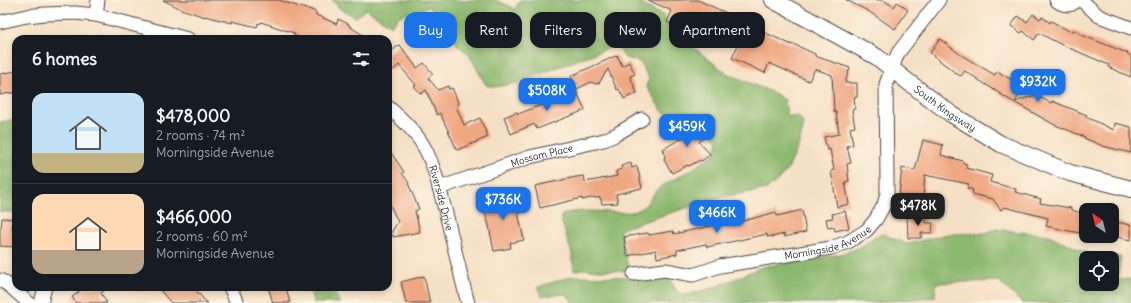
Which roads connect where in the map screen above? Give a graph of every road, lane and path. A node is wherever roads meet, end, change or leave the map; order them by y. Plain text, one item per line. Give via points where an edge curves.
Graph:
1 (98, 0) edge
2 (773, 0) edge
3 (939, 0) edge
4 (1056, 0) edge
5 (1077, 0) edge
6 (1080, 0) edge
7 (96, 15) junction
8 (0, 22) edge
9 (1131, 28) edge
10 (173, 35) edge
11 (892, 69) junction
12 (392, 110) edge
13 (642, 119) dead end
14 (439, 188) junction
15 (1131, 189) edge
16 (634, 274) dead end
17 (14, 291) edge
18 (44, 291) edge
19 (232, 291) edge
20 (29, 303) edge
21 (41, 303) edge
22 (237, 303) edge
23 (468, 303) edge

1 - 7 street
2 - 11 street, South Kingsway via 864,49
3 - 11 street, Morningside Avenue via 898,53
4 - 5 street via 1063,5 1069,5
6 - 9 street via 1099,16
7 - 8 street via 45,14
7 - 10 street
11 - 15 street, South Kingsway via 950,114 1001,144 1070,173
11 - 16 street, Morningside Avenue via 886,84 887,193 879,215 867,230 848,242 831,248 720,266 693,275 665,270
12 - 14 street, Riverside Drive via 403,119 424,146
13 - 14 street, Mossom Place via 604,140 530,157
14 - 23 street, Riverside Drive
17 - 20 street
18 - 21 street
19 - 22 street

